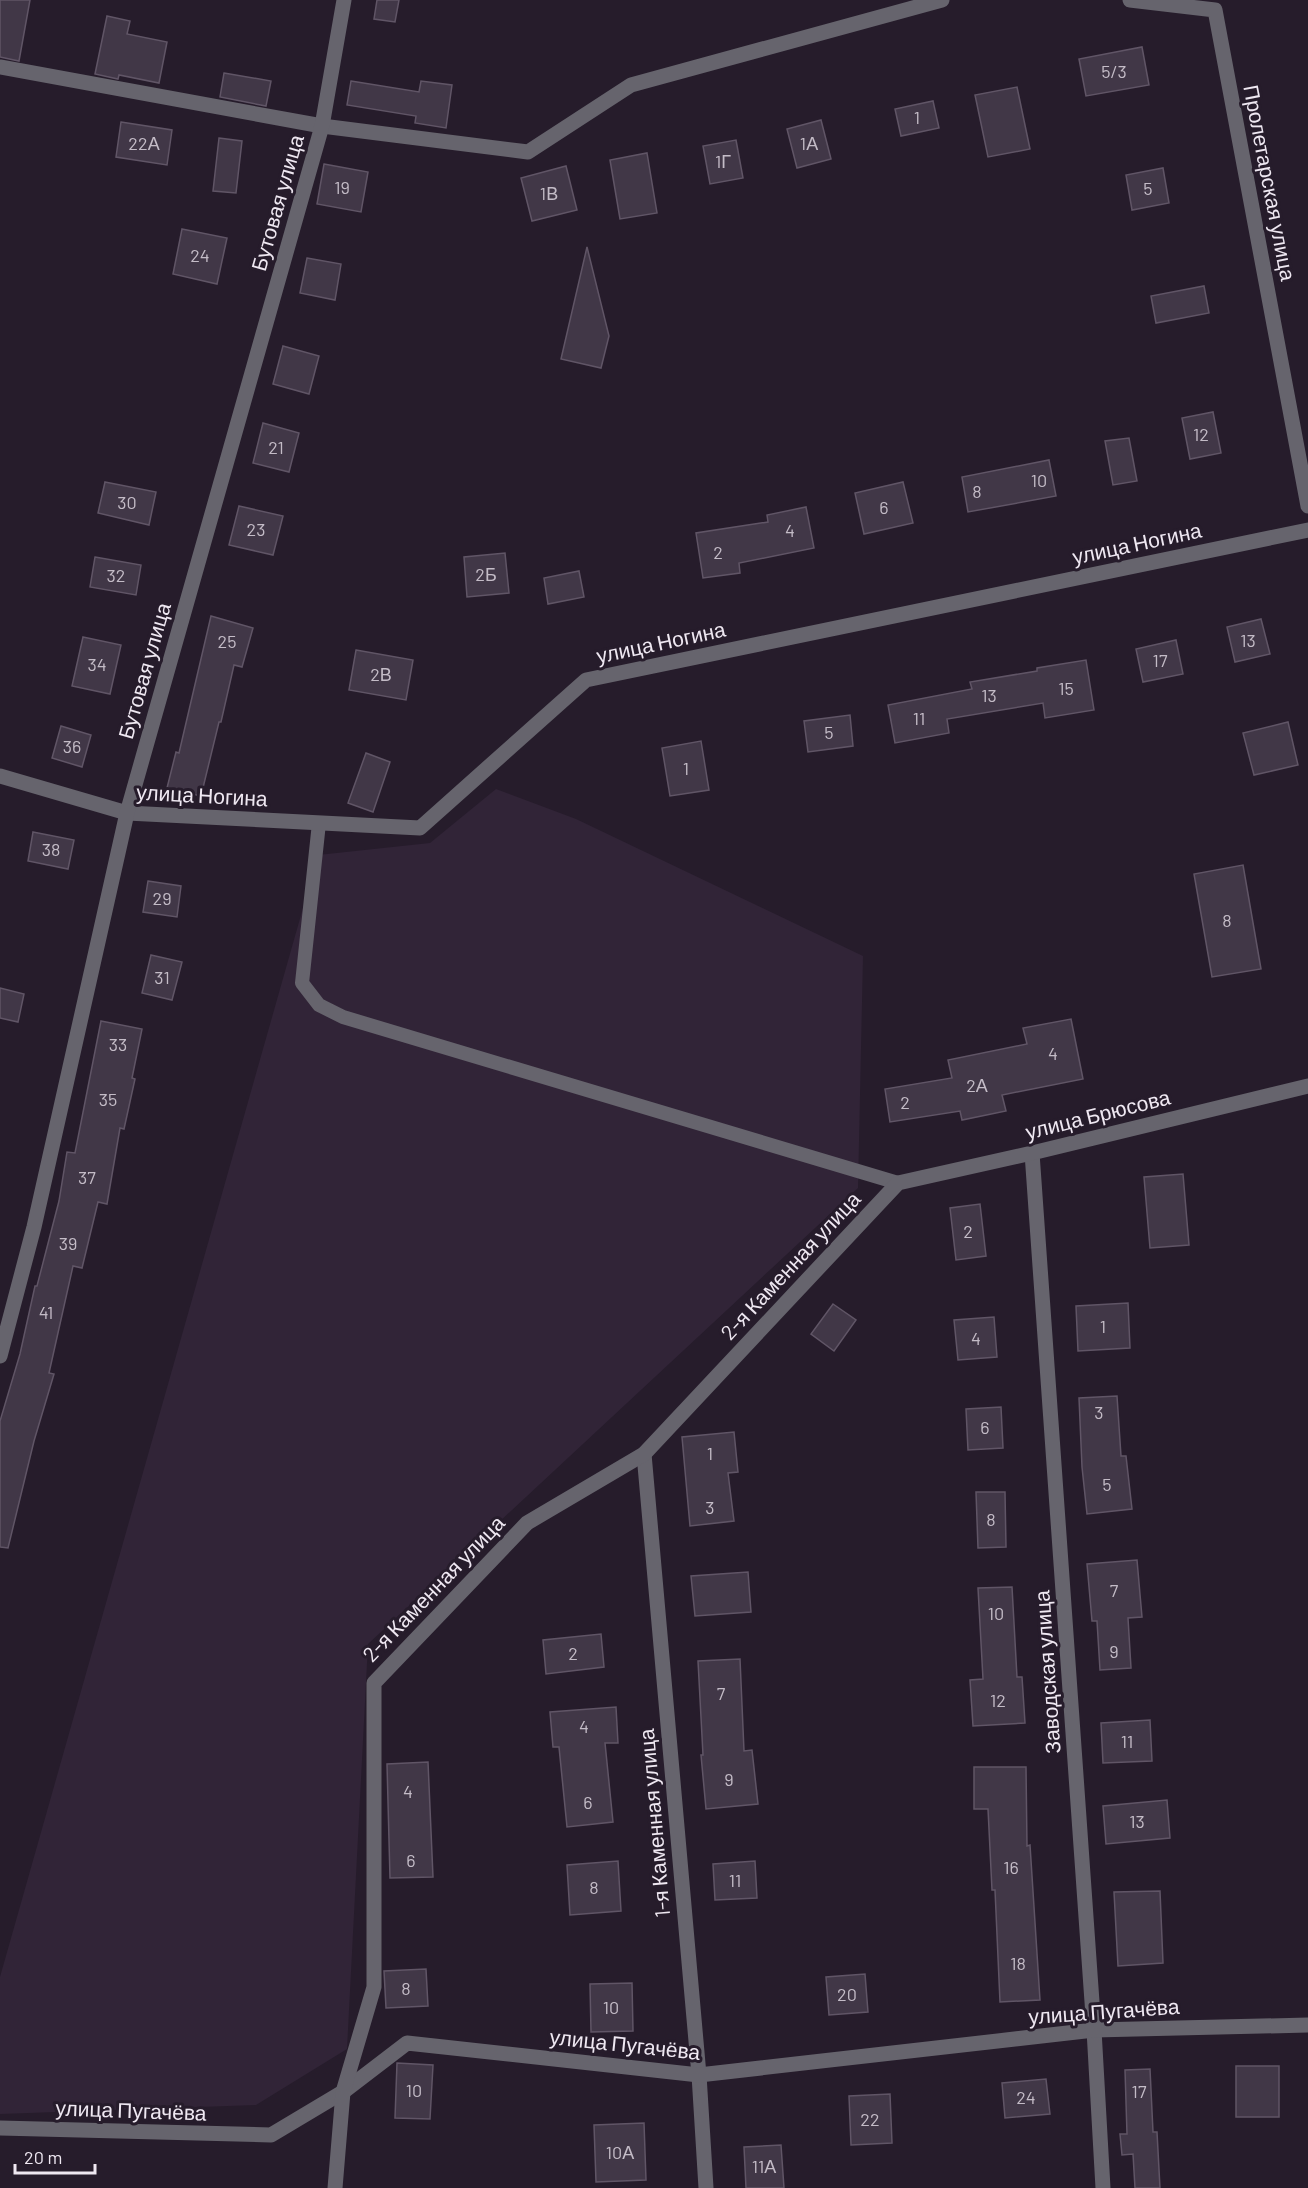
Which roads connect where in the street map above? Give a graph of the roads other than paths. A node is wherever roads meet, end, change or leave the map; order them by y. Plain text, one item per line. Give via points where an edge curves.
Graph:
1 (344, 0) edge
2 (942, 0) edge
3 (1130, 0) edge
4 (1219, 5) edge
5 (0, 67) edge
6 (322, 126) junction
7 (1308, 506) edge
8 (1308, 530) edge
9 (0, 776) edge
10 (127, 813) junction
11 (319, 823) junction
12 (1308, 1086) edge
13 (1032, 1153) junction
14 (898, 1183) junction
15 (0, 1356) edge
16 (644, 1455) junction
17 (1308, 2025) edge
18 (1094, 2030) junction
19 (699, 2075) junction
20 (343, 2092) junction
21 (0, 2128) edge
22 (335, 2188) edge
23 (706, 2188) edge
24 (1104, 2188) edge

1 - 6 street, Бутовая улица
2 - 6 street via 631,84 528,152
3 - 4 street
4 - 7 street, Пролетарская улица
5 - 6 street
6 - 10 street, Бутовая улица
8 - 11 street, улица Ногина via 586,681 420,828
9 - 10 street, улица Ногина
10 - 11 street, улица Ногина
10 - 15 street, Бутовая улица via 34,1227
11 - 14 lane via 302,983 319,1005 343,1017
12 - 13 street, улица Брюсова
13 - 14 street, улица Брюсова
13 - 18 street, Заводская улица
14 - 16 street, 2-я Каменная улица
16 - 19 street, 1-я Каменная улица
16 - 20 street, 2-я Каменная улица via 527,1523 374,1683 374,1987
17 - 18 street, улица Пугачёва
18 - 19 street, улица Пугачёва
18 - 24 street, Заводская улица
19 - 20 street, улица Пугачёва via 406,2043
19 - 23 street, 1-я Каменная улица
20 - 21 street, улица Пугачёва via 271,2135
20 - 22 street, 2-я Каменная улица

